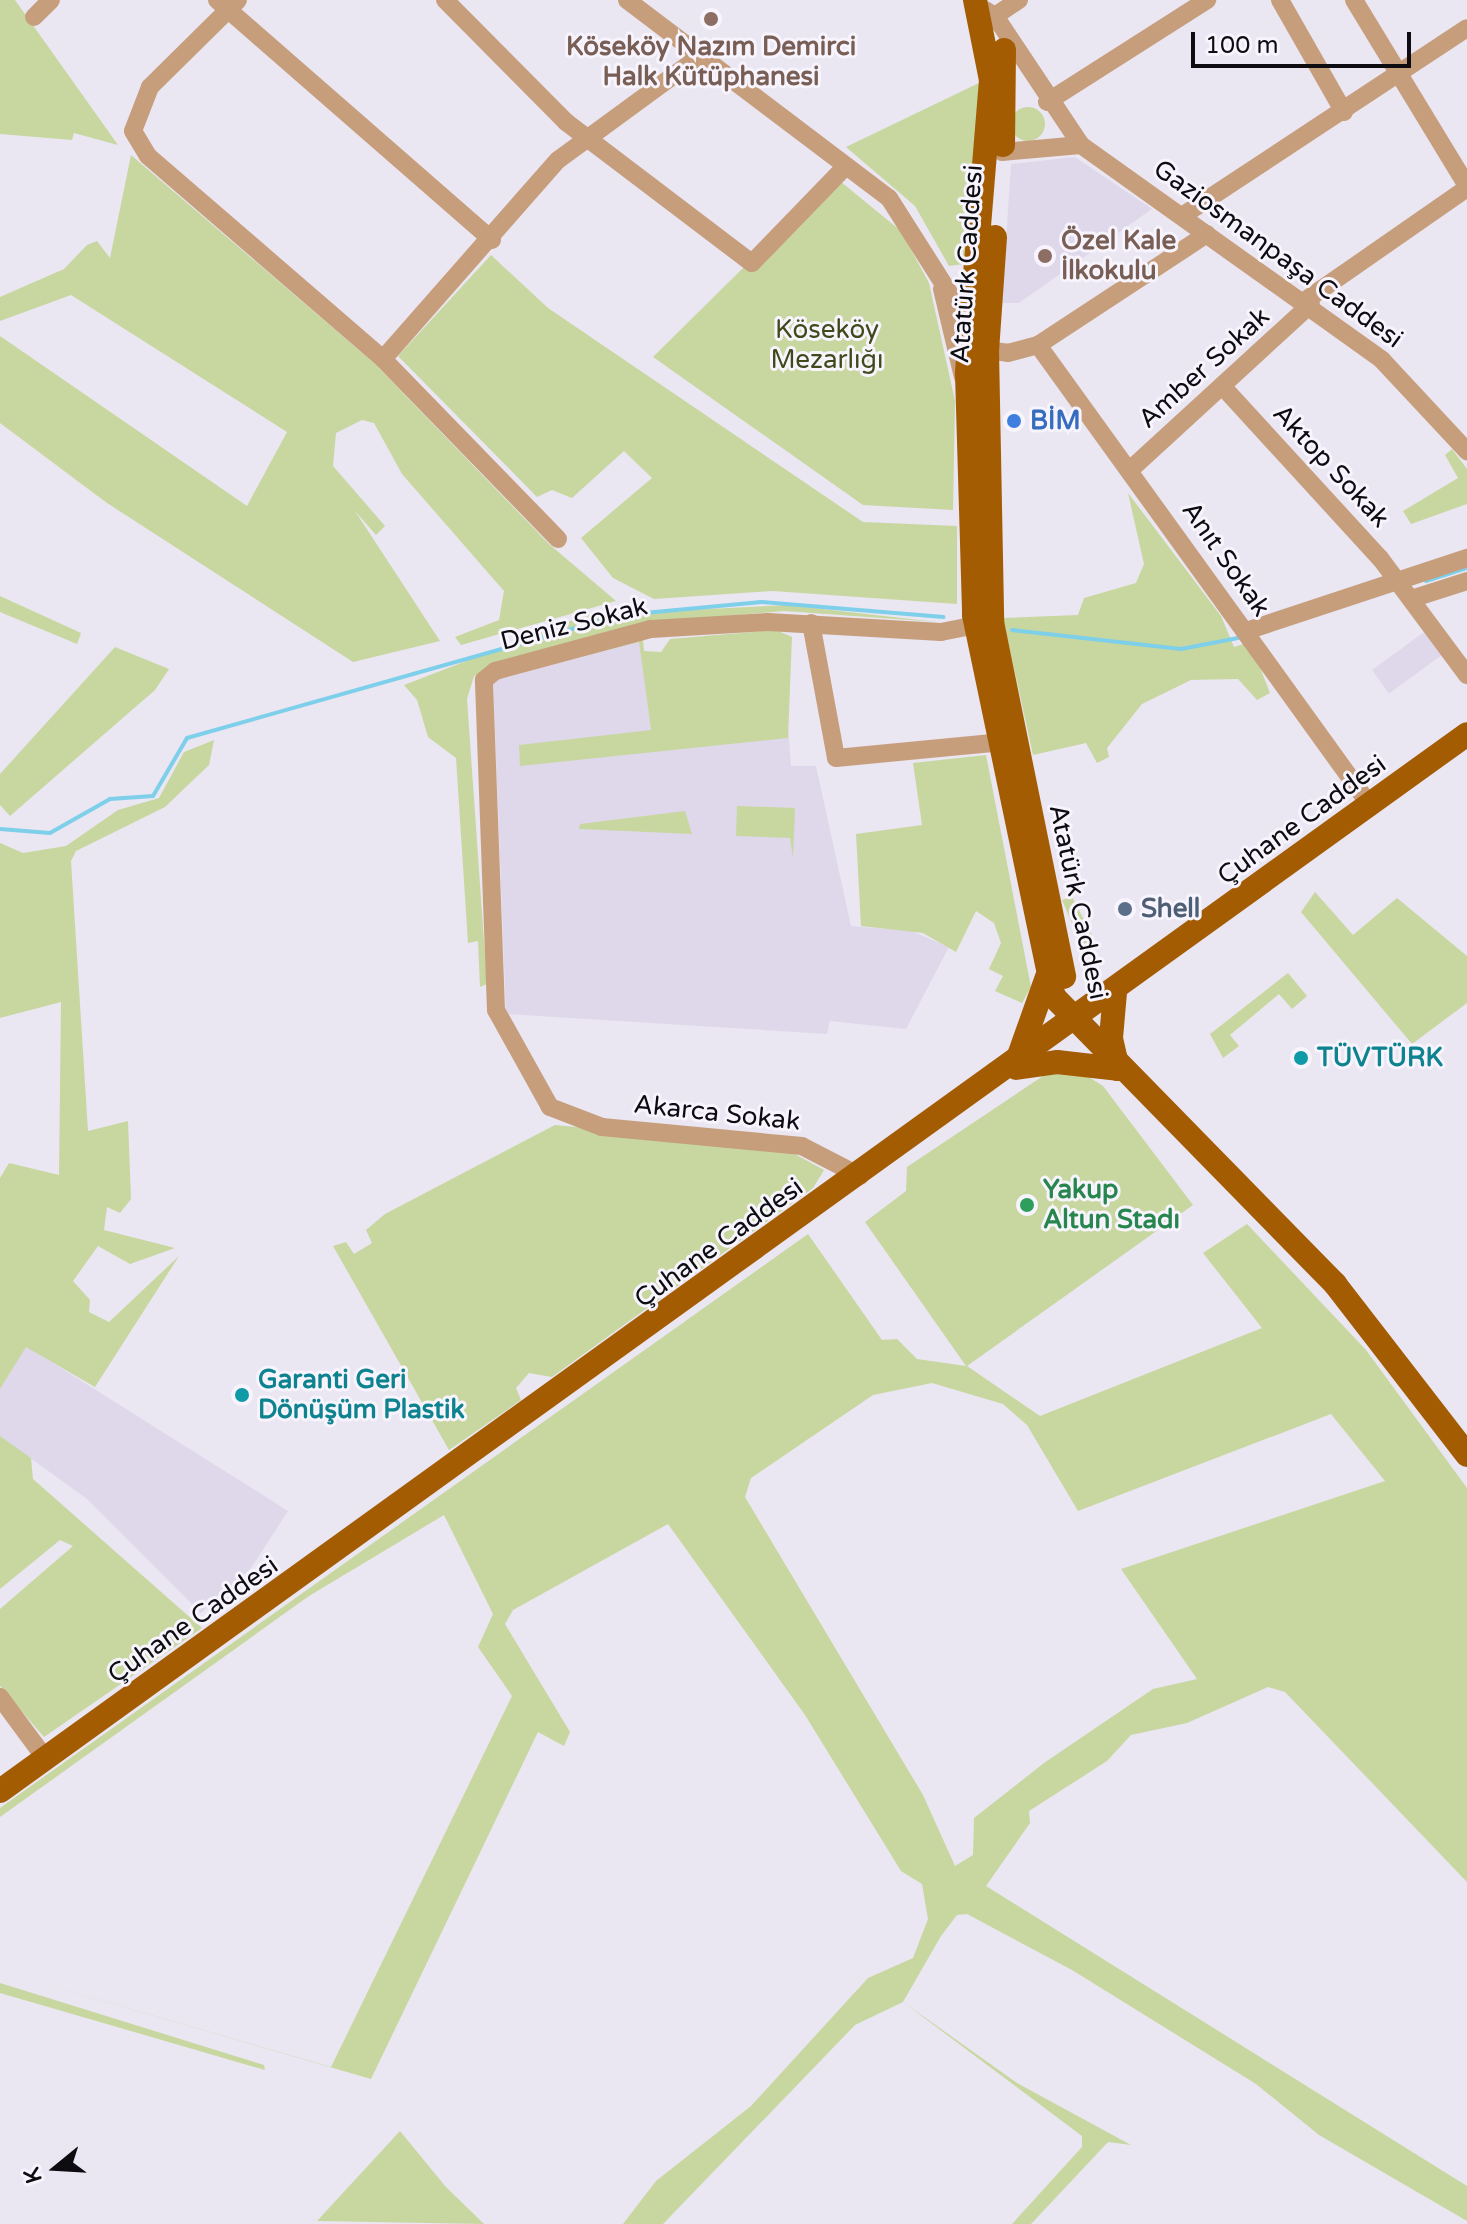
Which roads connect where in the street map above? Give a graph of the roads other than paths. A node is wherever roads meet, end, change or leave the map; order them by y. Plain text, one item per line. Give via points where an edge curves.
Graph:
1 (51, 0) edge
2 (445, 0) edge
3 (627, 0) edge
4 (1019, 0) edge
5 (1207, 0) edge
6 (1280, 0) edge
7 (1354, 0) edge
8 (228, 4) edge
9 (983, 5) edge
10 (34, 17) dead end
11 (1467, 28) edge
12 (696, 59) junction
13 (1396, 75) junction
14 (1047, 102) junction
15 (1344, 112) junction
16 (585, 138) junction
17 (1081, 145) junction
18 (1002, 152) junction
19 (846, 166) junction
20 (1467, 187) edge
21 (1182, 216) junction
22 (1207, 234) junction
23 (492, 240) junction
24 (937, 270) junction
25 (1309, 302) junction
26 (981, 306) junction
27 (1038, 345) junction
28 (978, 349) junction
29 (383, 359) junction
30 (1224, 388) junction
31 (968, 399) junction
32 (1467, 451) edge
33 (1131, 469) junction
34 (558, 539) dead end
35 (1467, 558) edge
36 (1398, 581) junction
37 (1467, 581) edge
38 (1411, 599) junction
39 (811, 623) junction
40 (984, 624) junction
41 (1246, 631) junction
42 (1467, 675) edge
43 (1467, 734) edge
44 (1007, 741) junction
45 (1369, 804) junction
46 (1047, 977) junction
47 (1115, 992) junction
48 (1074, 1022) junction
49 (1013, 1067) junction
50 (1118, 1069) junction
51 (563, 1116) joint
52 (860, 1176) junction
53 (1467, 1455) edge
54 (0, 1697) edge
55 (45, 1758) junction
56 (0, 1791) edge

1 - 10 street
2 - 16 street
3 - 12 street
4 - 9 street
5 - 14 street
6 - 15 street
7 - 13 street
8 - 23 street
8 - 29 street via 150,87 133,131 148,156
9 - 14 street, Gaziosmanpaşa Caddesi
9 - 18 main road, Atatürk Caddesi via 1008,78
9 - 26 main road, Atatürk Caddesi via 991,80
11 - 13 street
12 - 16 street
12 - 19 street
13 - 15 street
13 - 20 street
14 - 17 street, Gaziosmanpaşa Caddesi
15 - 21 street
16 - 19 street via 752,263
16 - 23 street
17 - 18 street
17 - 21 street, Gaziosmanpaşa Caddesi
18 - 26 main road, Atatürk Caddesi
19 - 24 street via 901,211
20 - 25 street, Amber Sokak
21 - 22 street, Gaziosmanpaşa Caddesi
22 - 25 street, Gaziosmanpaşa Caddesi
22 - 27 street
23 - 29 street
24 - 26 street via 953,299
24 - 31 street
25 - 30 street, Amber Sokak
25 - 32 street, Gaziosmanpaşa Caddesi via 1420,394
26 - 28 main road, Atatürk Caddesi
27 - 28 street
27 - 33 street, Anıt Sokak
28 - 31 main road, Atatürk Caddesi
28 - 40 main road, Atatürk Caddesi
29 - 34 street
30 - 33 street, Amber Sokak
30 - 36 street, Aktop Sokak
31 - 40 main road, Atatürk Caddesi
33 - 41 street, Anıt Sokak
35 - 36 street
36 - 38 street, Aktop Sokak
36 - 41 street
37 - 38 street
38 - 42 street, Aktop Sokak
39 - 40 street, Deniz Sokak via 941,632
39 - 44 street via 836,758
39 - 51 street, Deniz Sokak via 622,633 484,680 496,1010 550,1107
40 - 44 main road, Atatürk Caddesi
41 - 45 street, Anıt Sokak
43 - 45 main road, Çuhane Caddesi
44 - 46 main road, Atatürk Caddesi
44 - 48 main road, Atatürk Caddesi
45 - 47 main road, Çuhane Caddesi
46 - 48 main road, Atatürk Caddesi
46 - 49 main road
47 - 48 main road, Çuhane Caddesi
47 - 50 main road via 1111,1038
48 - 49 main road, Çuhane Caddesi
48 - 50 main road
49 - 50 main road via 1057,1062
49 - 52 main road, Çuhane Caddesi
50 - 53 main road via 1335,1284
51 - 52 street, Akarca Sokak via 602,1127 802,1146
52 - 55 main road, Çuhane Caddesi
54 - 55 street
55 - 56 main road, Çuhane Caddesi

